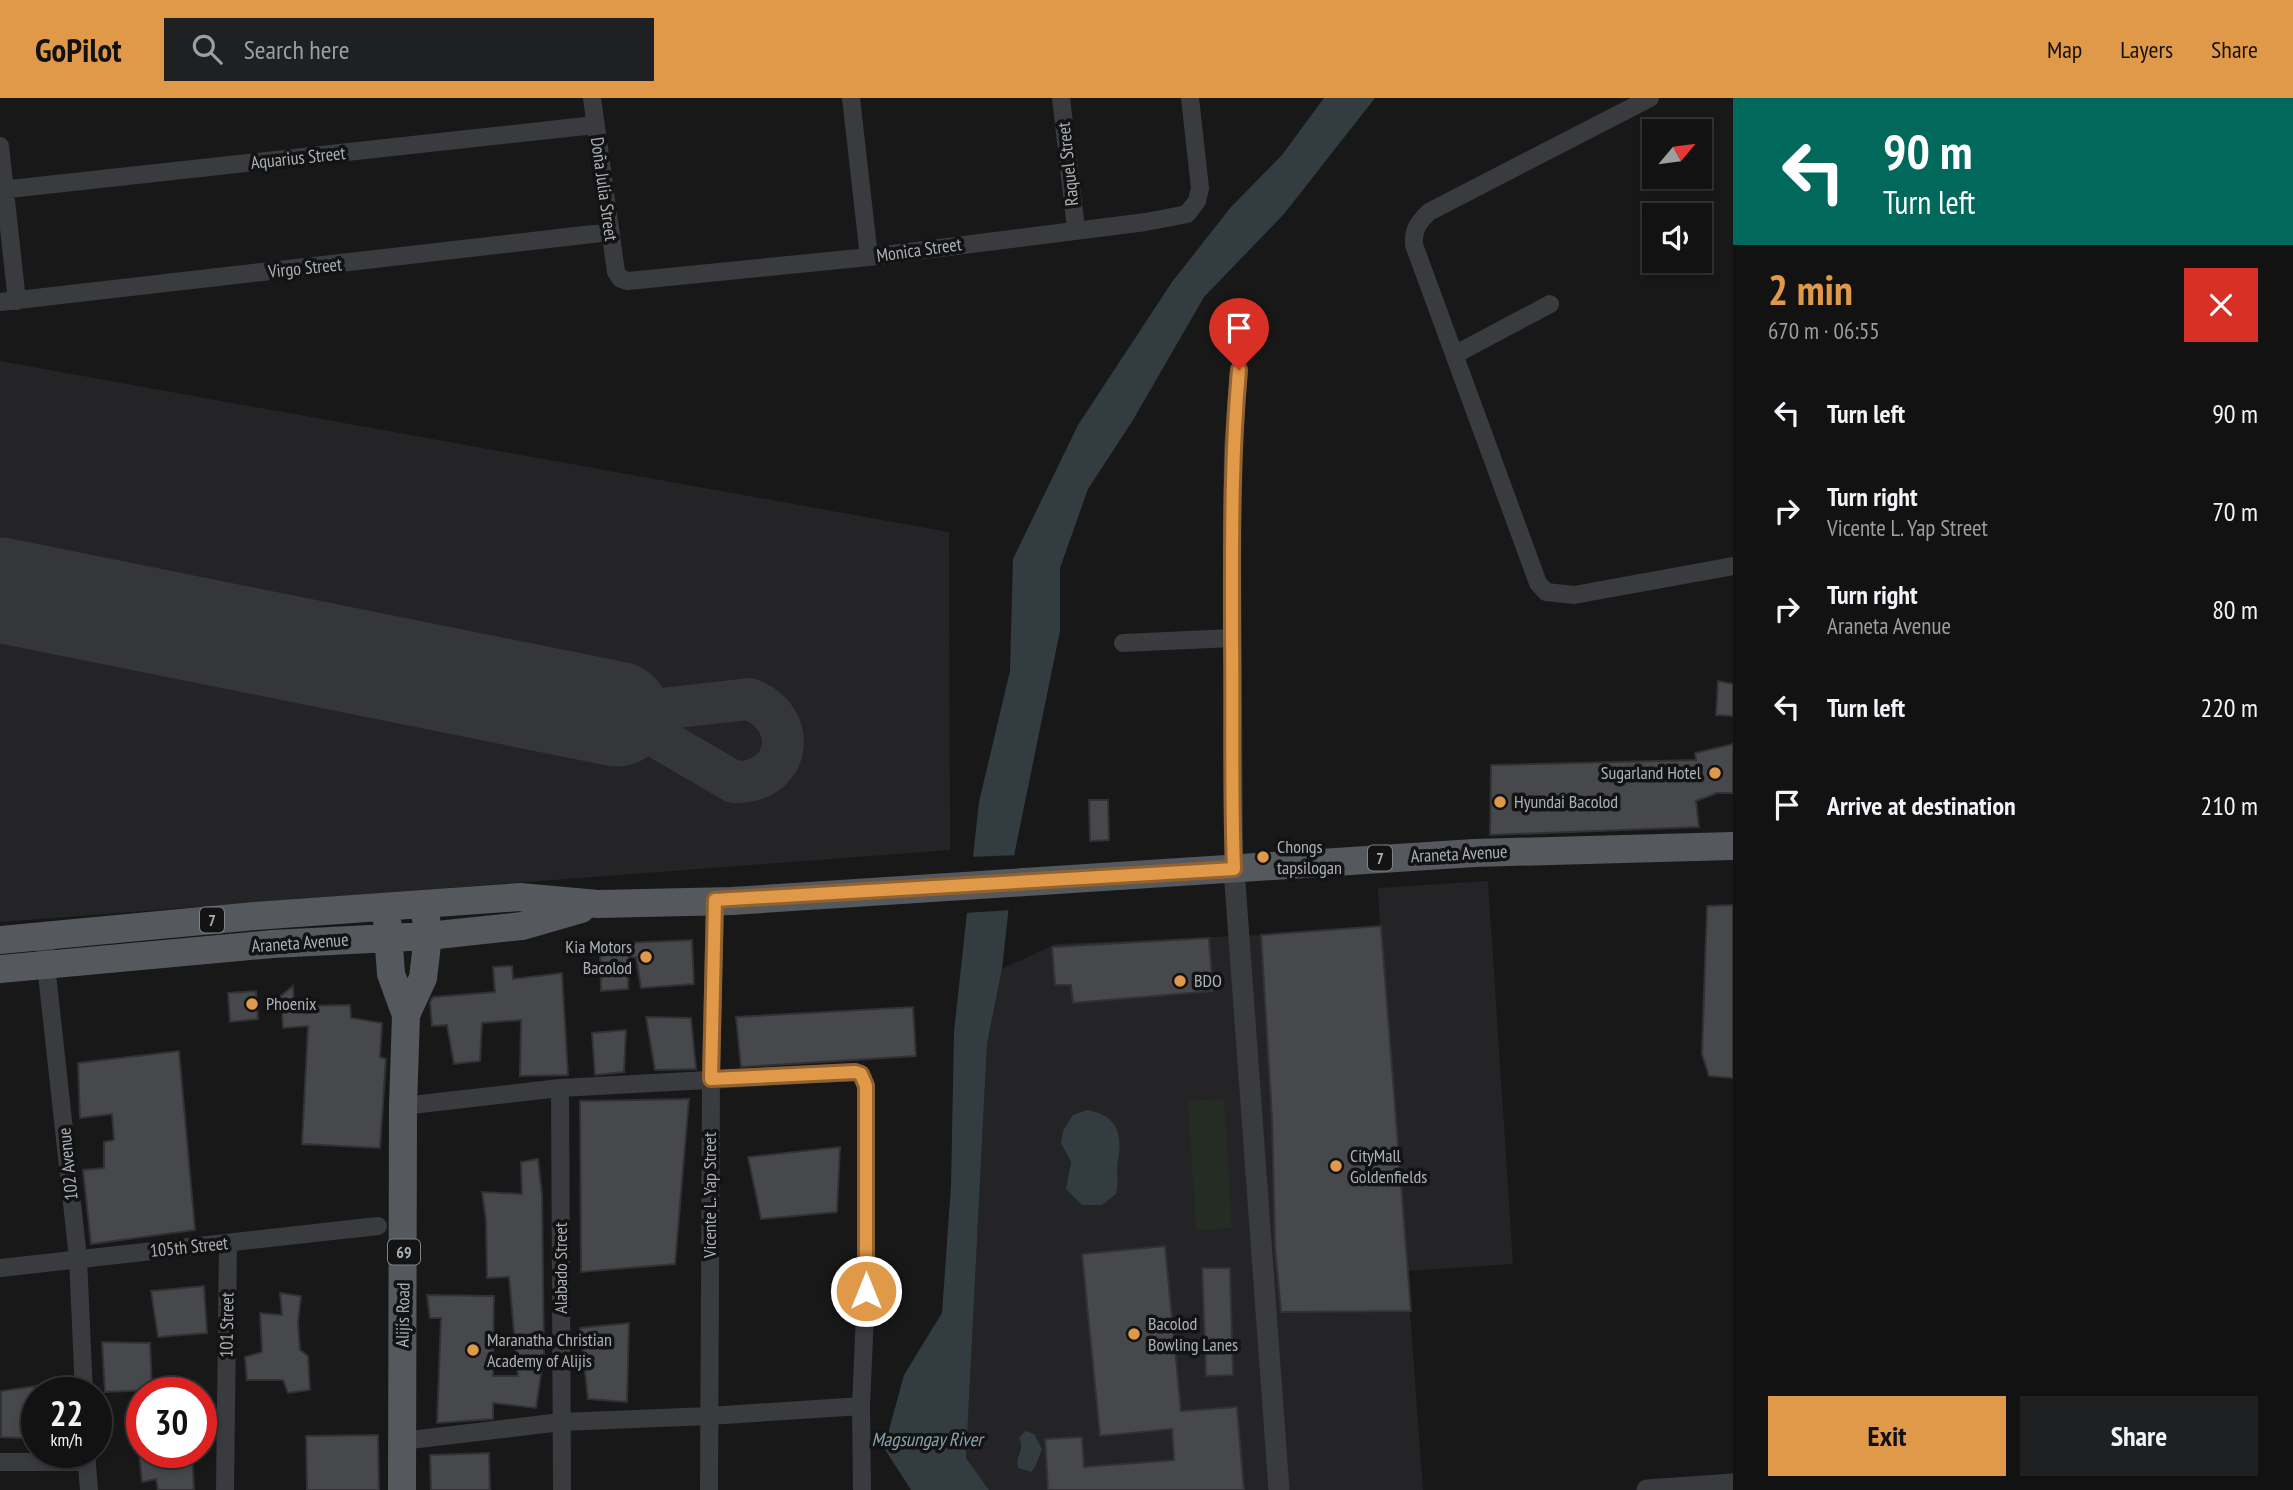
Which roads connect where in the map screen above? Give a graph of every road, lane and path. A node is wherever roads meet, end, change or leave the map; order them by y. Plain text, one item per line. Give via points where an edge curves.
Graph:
1 (592, 98) edge
2 (851, 98) edge
3 (1061, 98) edge
4 (1189, 98) edge
5 (1650, 98) edge
6 (595, 125) junction
7 (0, 146) edge
8 (2, 190) edge
9 (1076, 229) junction
10 (610, 232) junction
11 (869, 257) junction
12 (621, 279) joint
13 (8, 302) edge
14 (1550, 304) dead end
15 (1455, 354) junction
16 (1239, 370) dead end
17 (1733, 566) edge
18 (1232, 638) junction
19 (1123, 643) dead end
20 (1733, 846) edge
21 (1234, 869) junction
22 (715, 900) junction
23 (598, 904) junction
24 (425, 905) junction
25 (386, 906) junction
26 (45, 936) junction
27 (428, 936) junction
28 (389, 938) junction
29 (0, 940) edge
30 (46, 965) junction
31 (0, 970) edge
32 (406, 1015) junction
33 (711, 1079) junction
34 (560, 1088) junction
35 (403, 1106) junction
36 (378, 1226) dead end
37 (228, 1244) junction
38 (79, 1258) junction
39 (0, 1268) edge
40 (83, 1377) edge
41 (861, 1406) junction
42 (709, 1416) junction
43 (561, 1422) junction
44 (402, 1441) junction
45 (21, 1461) edge
46 (0, 1462) edge
47 (88, 1468) edge
48 (1733, 1484) edge
49 (89, 1490) edge
50 (225, 1490) edge
51 (402, 1490) edge
52 (562, 1490) edge
53 (709, 1490) edge
54 (862, 1490) edge
55 (1279, 1490) edge
56 (1647, 1490) edge

1 - 6 street, Doña Julia Street
2 - 11 street
3 - 9 street, Raquel Street
4 - 9 street, Monica Street via 1200,188 1188,214
5 - 15 street via 1429,212 1417,223 1414,245
6 - 8 street, Aquarius Street
6 - 10 street, Doña Julia Street
7 - 8 street
8 - 13 street
9 - 11 street, Monica Street
10 - 12 street, Doña Julia Street
10 - 13 street, Virgo Street
11 - 12 street, Monica Street
14 - 15 street
15 - 17 street via 1538,583 1546,593 1574,595
16 - 18 street via 1233,448
18 - 19 street
18 - 21 street
20 - 21 main road, Araneta Avenue / 7 via 1485,852
21 - 22 main road, Araneta Avenue / 7
21 - 55 street
22 - 23 main road, Araneta Avenue / 7
22 - 33 street, Vicente L. Yap Street
23 - 24 main road, Araneta Avenue / 7 via 520,897
23 - 27 main road, Araneta Avenue / 7 via 522,926
24 - 25 main road, Araneta Avenue / 7
24 - 27 main road, Alijis Road / 69
25 - 26 main road, Araneta Avenue / 7
25 - 28 main road, Alijis Road / 69
26 - 29 main road, Araneta Avenue / 7
26 - 30 street, 102 Avenue
27 - 28 main road, Araneta Avenue / 7
27 - 32 main road, Alijis Road / 69 via 423,978
28 - 30 main road, Araneta Avenue / 7 via 273,943
28 - 32 main road, Alijis Road / 69 via 391,974
30 - 31 main road, Araneta Avenue / 7
30 - 38 street, 102 Avenue
32 - 35 main road, Alijis Road / 69
33 - 34 street
33 - 41 street via 855,1072 864,1079 866,1291
33 - 42 street, Vicente L. Yap Street
34 - 35 street
34 - 43 street, Alabado Street
35 - 44 main road, Alijis Road / 69
36 - 37 street, 105th Street
37 - 38 street, 105th Street
37 - 50 street, 101 Street
38 - 39 street, 105th Street
38 - 40 street, 102 Avenue
41 - 42 street
41 - 54 street
42 - 43 street
42 - 53 street, Vicente L. Yap Street
43 - 44 street
43 - 52 street, Alabado Street
44 - 51 main road, Alijis Road / 69
45 - 46 street
47 - 49 street
48 - 56 street

